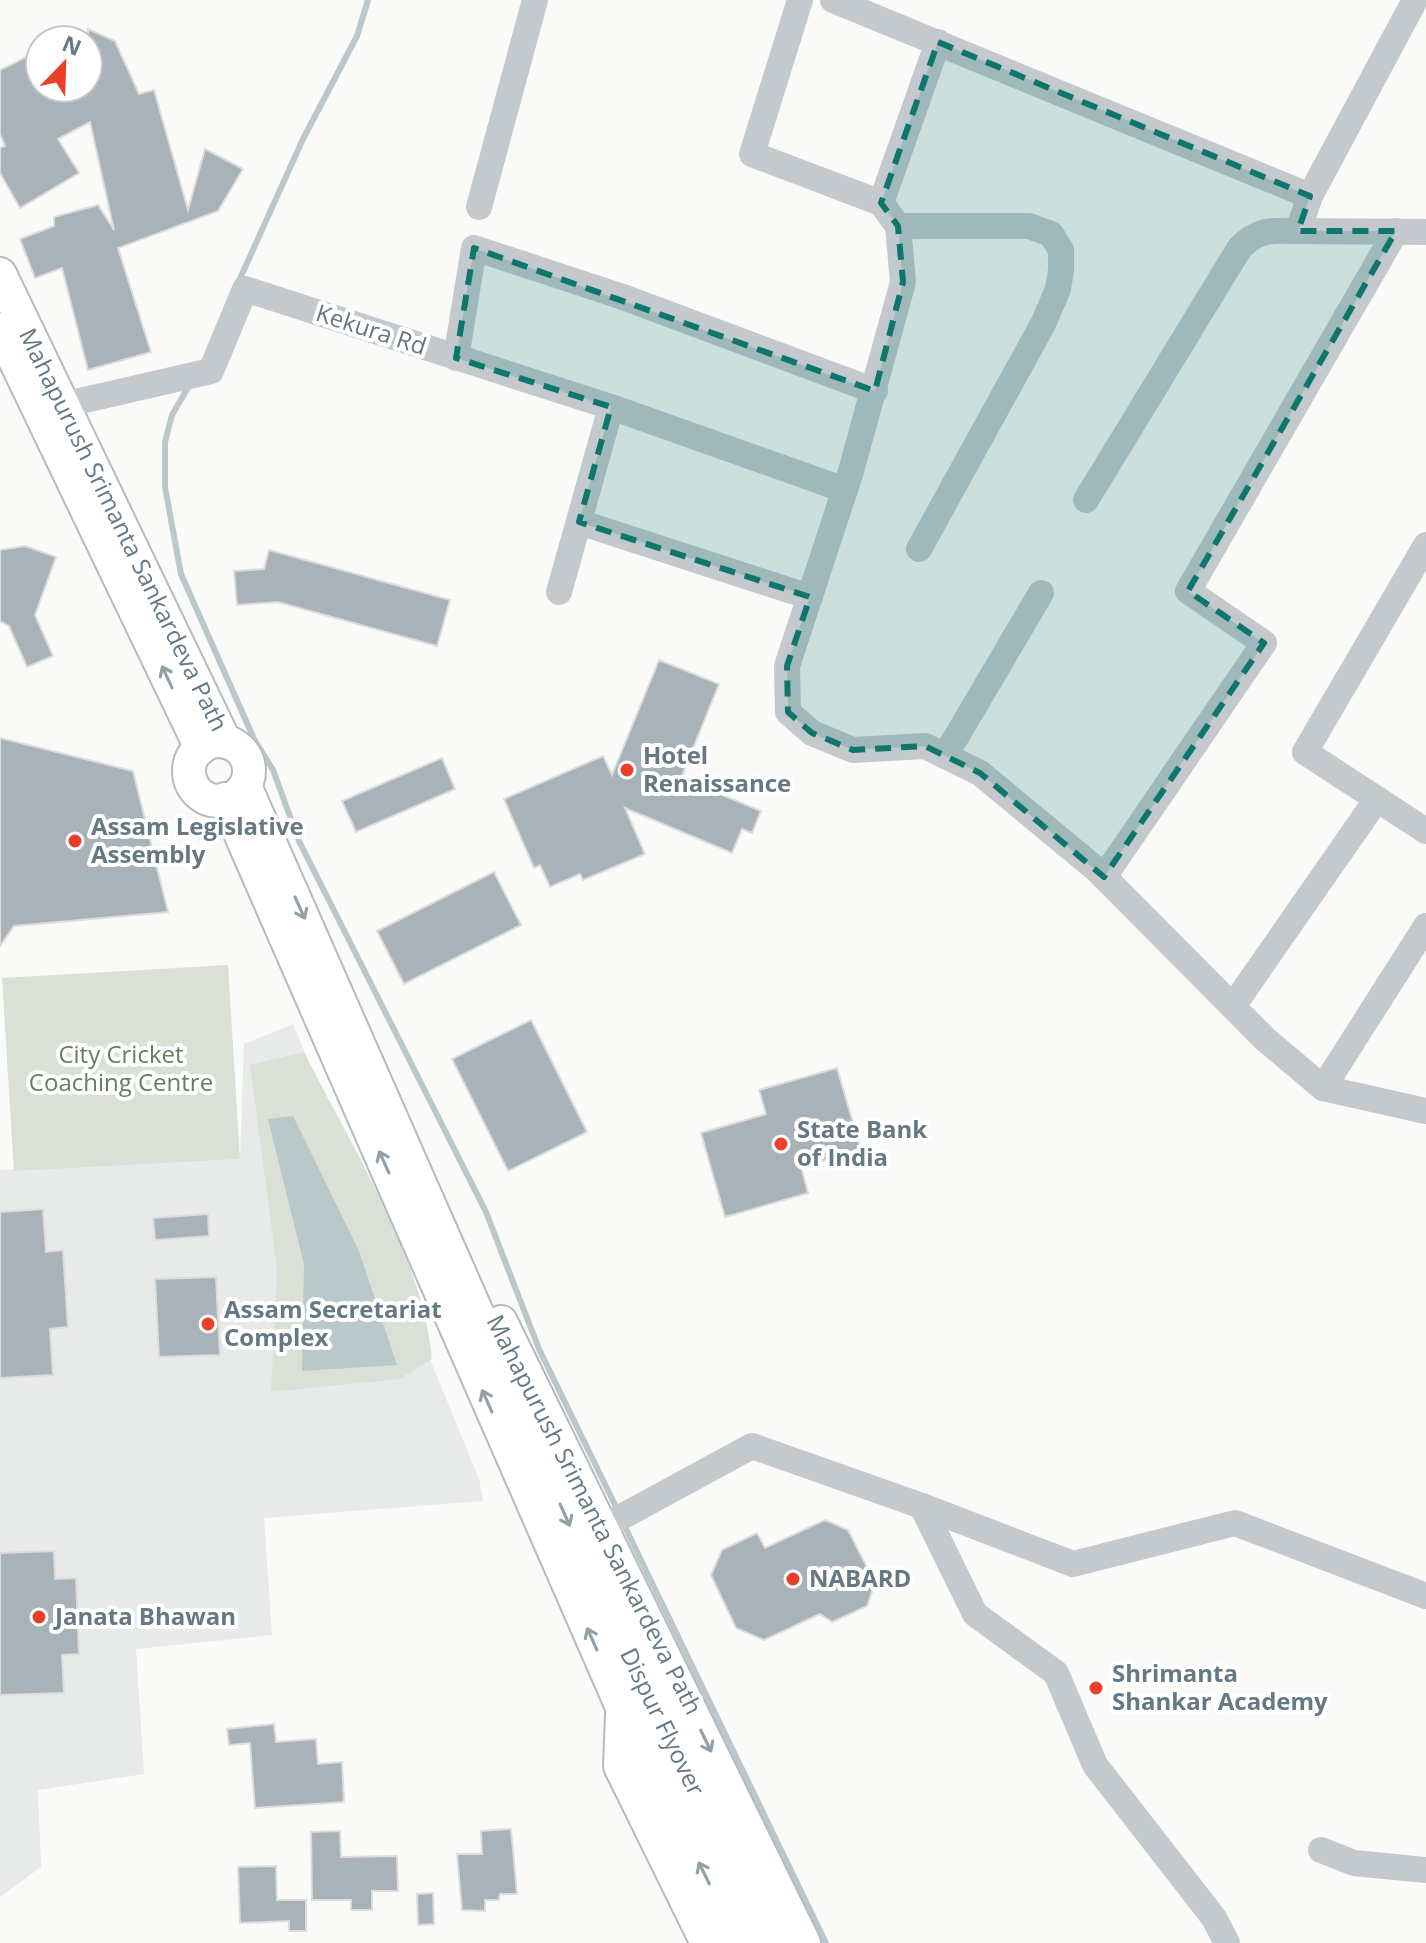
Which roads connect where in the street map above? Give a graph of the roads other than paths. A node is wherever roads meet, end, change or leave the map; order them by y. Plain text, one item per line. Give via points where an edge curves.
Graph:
1 (535, 0) edge
2 (800, 0) edge
3 (833, 0) edge
4 (1415, 0) edge
5 (938, 42) junction
6 (1310, 196) junction
7 (881, 203) junction
8 (479, 207) dead end
9 (898, 226) junction
10 (1298, 231) junction
11 (1396, 231) junction
12 (1426, 232) edge
13 (0, 274) edge
14 (0, 329) edge
15 (456, 358) junction
16 (875, 391) junction
17 (63, 405) junction
18 (611, 407) junction
19 (845, 490) junction
20 (1086, 500) dead end
21 (579, 522) junction
22 (1426, 545) edge
23 (919, 549) dead end
24 (559, 592) dead end
25 (1041, 593) dead end
26 (810, 597) junction
27 (213, 745) junction
28 (945, 756) junction
29 (235, 792) junction
30 (1377, 799) junction
31 (1426, 831) edge
32 (1104, 877) junction
33 (1426, 926) edge
34 (1233, 1006) junction
35 (1323, 1088) junction
36 (1426, 1111) edge
37 (460, 1280) junction
38 (922, 1506) junction
39 (615, 1520) junction
40 (1426, 1596) edge
41 (622, 1707) junction
42 (1321, 1850) dead end
43 (1426, 1870) edge
44 (707, 1943) edge
45 (738, 1943) edge
46 (770, 1943) edge
47 (804, 1943) edge
48 (1227, 1943) edge

1 - 8 street
2 - 7 street via 752,154
3 - 5 street
4 - 6 street
5 - 6 street
5 - 7 street
6 - 10 street
7 - 9 street
9 - 16 street via 903,282
9 - 23 street via 1029,226 1051,234 1061,250 1058,289 1043,324
10 - 11 street
10 - 20 street via 1260,232 1239,249
11 - 12 street
11 - 32 street via 1188,591 1264,643
13 - 17 main road, Mahapurush Srimanta Sankardeva Path
27 -> 14 main road, Mahapurush Srimanta Sankardeva Path
15 - 16 street via 474,248
15 - 17 street, Kekura Rd via 245,289 211,371
15 - 18 street, Kekura Rd
16 - 19 street
17 - 27 main road, Mahapurush Srimanta Sankardeva Path
18 - 19 street, Kekura Rd
18 - 21 street
19 - 26 street
21 - 24 street
21 - 26 street
22 - 30 street via 1305,752
25 - 28 street
26 - 28 street via 787,666 788,712 812,733 853,750 925,746
27 - 29 main road via 245,756 248,766
27 - 29 main road via 189,768 194,787 210,799
28 - 32 street via 980,773
29 -> 37 main road, Mahapurush Srimanta Sankardeva Path
41 -> 29 main road, Mahapurush Srimanta Sankardeva Path
30 - 31 street
30 - 34 street
32 - 34 street
33 - 35 street
34 - 35 street
35 - 36 street
37 - 39 main road, Mahapurush Srimanta Sankardeva Path via 484,1298 502,1323
37 -> 46 main road, Dispur Flyover via 608,1610
38 - 39 street via 752,1446
38 - 40 street via 1073,1564 1235,1523
38 - 48 street via 975,1614 1056,1673 1095,1765 1214,1918
39 -> 47 main road, Mahapurush Srimanta Sankardeva Path
41 - 44 main road via 620,1766
45 -> 41 main road, Mahapurush Srimanta Sankardeva Path
42 - 43 street via 1354,1863

